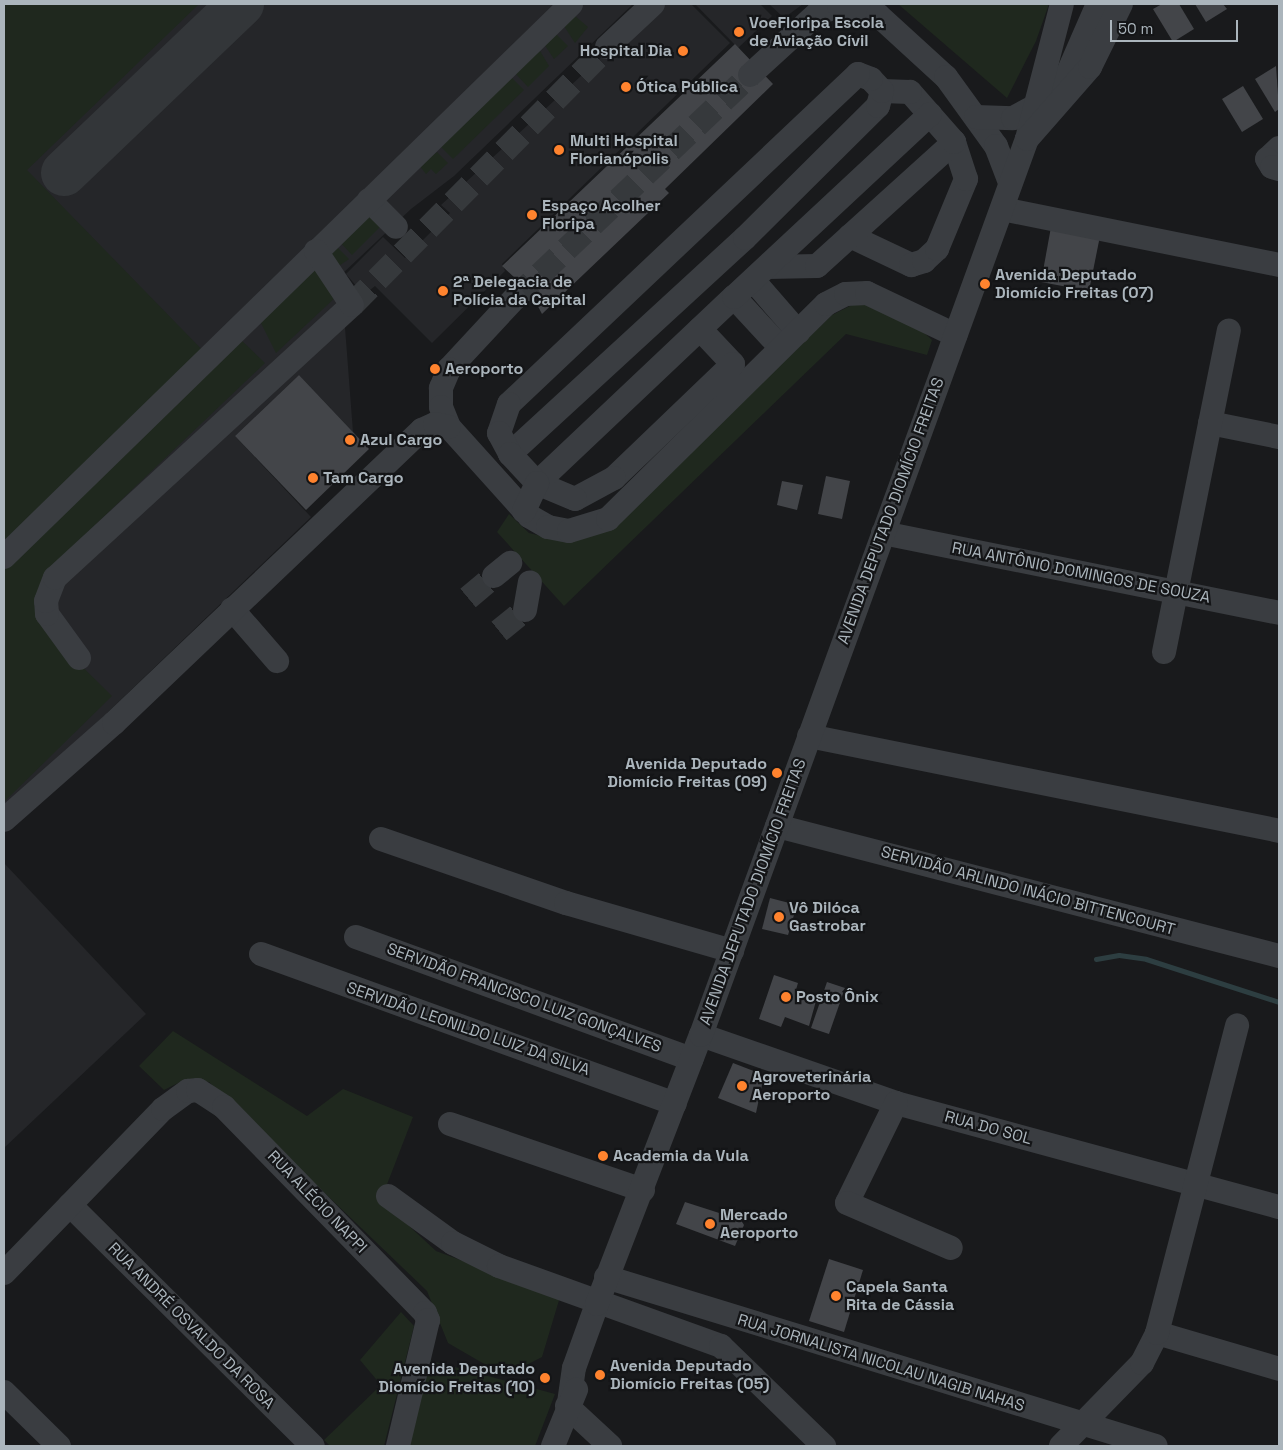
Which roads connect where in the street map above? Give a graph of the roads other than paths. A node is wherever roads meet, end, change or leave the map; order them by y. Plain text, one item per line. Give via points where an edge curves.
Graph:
1 (571, 4) edge
2 (653, 4) edge
3 (1062, 4) edge
4 (1098, 4) edge
5 (1121, 4) edge
6 (608, 47) tunnel mouth
7 (750, 75) tunnel mouth
8 (882, 91) junction
9 (1041, 109) junction
10 (930, 114) junction
11 (976, 117) junction
12 (954, 142) junction
13 (1279, 148) edge
14 (1279, 169) edge
15 (1010, 183) junction
16 (369, 200) junction
17 (1002, 209) junction
18 (396, 226) dead end
19 (850, 236) junction
20 (316, 251) junction
21 (1279, 265) edge
22 (760, 274) junction
23 (734, 297) junction
24 (514, 300) tunnel mouth
25 (700, 329) junction
26 (1229, 330) dead end
27 (798, 332) junction
28 (955, 335) junction
29 (781, 348) junction
30 (1210, 423) junction
31 (449, 427) junction
32 (1279, 437) edge
33 (510, 454) junction
34 (537, 483) junction
35 (524, 510) junction
36 (883, 532) junction
37 (4, 557) edge
38 (530, 582) dead end
39 (1176, 592) junction
40 (232, 609) junction
41 (524, 610) tunnel mouth
42 (1279, 613) edge
43 (1164, 652) dead end
44 (79, 658) dead end
45 (277, 661) dead end
46 (809, 736) junction
47 (4, 820) edge
48 (777, 826) junction
49 (1279, 831) edge
50 (382, 839) dead end
51 (356, 937) dead end
52 (732, 951) junction
53 (262, 954) dead end
54 (1279, 956) edge
55 (1236, 1025) dead end
56 (701, 1035) junction
57 (692, 1059) junction
58 (896, 1102) junction
59 (675, 1104) junction
60 (450, 1124) dead end
61 (1196, 1184) junction
62 (643, 1190) junction
63 (388, 1196) dead end
64 (70, 1206) junction
65 (1279, 1207) edge
66 (951, 1248) dead end
67 (4, 1273) edge
68 (612, 1279) junction
69 (603, 1306) junction
70 (730, 1318) junction
71 (1156, 1332) junction
72 (721, 1346) junction
73 (1279, 1368) edge
74 (4, 1392) edge
75 (568, 1404) junction
76 (1082, 1424) junction
77 (1064, 1445) edge
78 (59, 1446) edge
79 (313, 1446) edge
80 (398, 1446) edge
81 (552, 1446) edge
82 (610, 1446) edge
83 (824, 1446) edge
84 (1156, 1446) edge

1 - 16 street
2 - 6 street
3 - 9 street
4 - 9 street
5 - 9 street via 1090,67
7 - 11 street via 818,13 839,6 859,8 894,26 946,77
8 - 10 street via 910,92
8 - 33 street via 878,106 752,231
8 - 33 street via 858,74 509,404 499,433
9 - 11 street via 1013,118
9 - 15 street, AVENIDA DEPUTADO DIOMÍCIO FREITAS
10 - 12 street
10 - 22 street
11 - 15 street via 996,146
12 - 19 street
12 - 19 street via 966,179 937,249 910,264
13 - 14 street via 1267,159
15 - 17 street, AVENIDA DEPUTADO DIOMÍCIO FREITAS
16 - 18 street
16 - 20 street
17 - 21 street
17 - 28 street, AVENIDA DEPUTADO DIOMÍCIO FREITAS
19 - 22 street via 817,266
20 - 37 street
20 - 44 street via 352,305 55,578 46,601 47,614
22 - 23 street
22 - 27 street
23 - 25 street
23 - 29 street
24 - 31 street via 449,369 442,388 441,407
25 - 34 street
25 - 34 street via 733,364 614,478 575,499
26 - 30 street
27 - 28 street via 826,304 846,294 867,293
27 - 29 street
28 - 36 street, AVENIDA DEPUTADO DIOMÍCIO FREITAS
29 - 35 street via 608,519 569,531 548,527
30 - 32 street
30 - 39 street
31 - 35 street
31 - 40 street via 435,424 422,430
33 - 34 street
34 - 35 street
36 - 39 street, RUA ANTÔNIO DOMINGOS DE SOUZA
36 - 46 street, AVENIDA DEPUTADO DIOMÍCIO FREITAS
38 - 41 street
39 - 42 street, RUA ANTÔNIO DOMINGOS DE SOUZA
39 - 43 street
40 - 45 street
40 - 47 street
46 - 48 street, AVENIDA DEPUTADO DIOMÍCIO FREITAS
46 - 49 street
48 - 52 street, AVENIDA DEPUTADO DIOMÍCIO FREITAS
48 - 54 street, SERVIDÃO ARLINDO INÁCIO BITTENCOURT
50 - 52 street via 566,903
51 - 57 street, SERVIDÃO FRANCISCO LUIZ GONÇALVES
52 - 56 street, AVENIDA DEPUTADO DIOMÍCIO FREITAS
53 - 59 street, SERVIDÃO LEONILDO LUIZ DA SILVA
55 - 61 street
56 - 57 street, AVENIDA DEPUTADO DIOMÍCIO FREITAS
56 - 58 street, RUA DO SOL
57 - 59 street, AVENIDA DEPUTADO DIOMÍCIO FREITAS
58 - 61 street, RUA DO SOL
58 - 66 street via 847,1203
59 - 62 street, AVENIDA DEPUTADO DIOMÍCIO FREITAS
60 - 62 street
61 - 65 street, RUA DO SOL
61 - 71 street
62 - 68 street, AVENIDA DEPUTADO DIOMÍCIO FREITAS
63 - 69 street via 472,1253
64 - 67 street
64 - 79 street, RUA ANDRÉ OSVALDO DA ROSA
64 - 80 street, RUA ALÉCIO NAPPI via 163,1110 188,1091 198,1090 224,1106 428,1320
68 - 69 street, AVENIDA DEPUTADO DIOMÍCIO FREITAS
68 - 70 street, RUA JORNALISTA NICOLAU NAGIB NAHAS
69 - 72 street
69 - 75 street, AVENIDA DEPUTADO DIOMÍCIO FREITAS via 574,1368
70 - 72 street
70 - 76 street, RUA JORNALISTA NICOLAU NAGIB NAHAS
71 - 73 street
71 - 76 street via 1142,1363
72 - 83 street
74 - 78 street
75 - 81 street, AVENIDA DEPUTADO DIOMÍCIO FREITAS
75 - 82 street
76 - 77 street
76 - 84 street, RUA JORNALISTA NICOLAU NAGIB NAHAS

